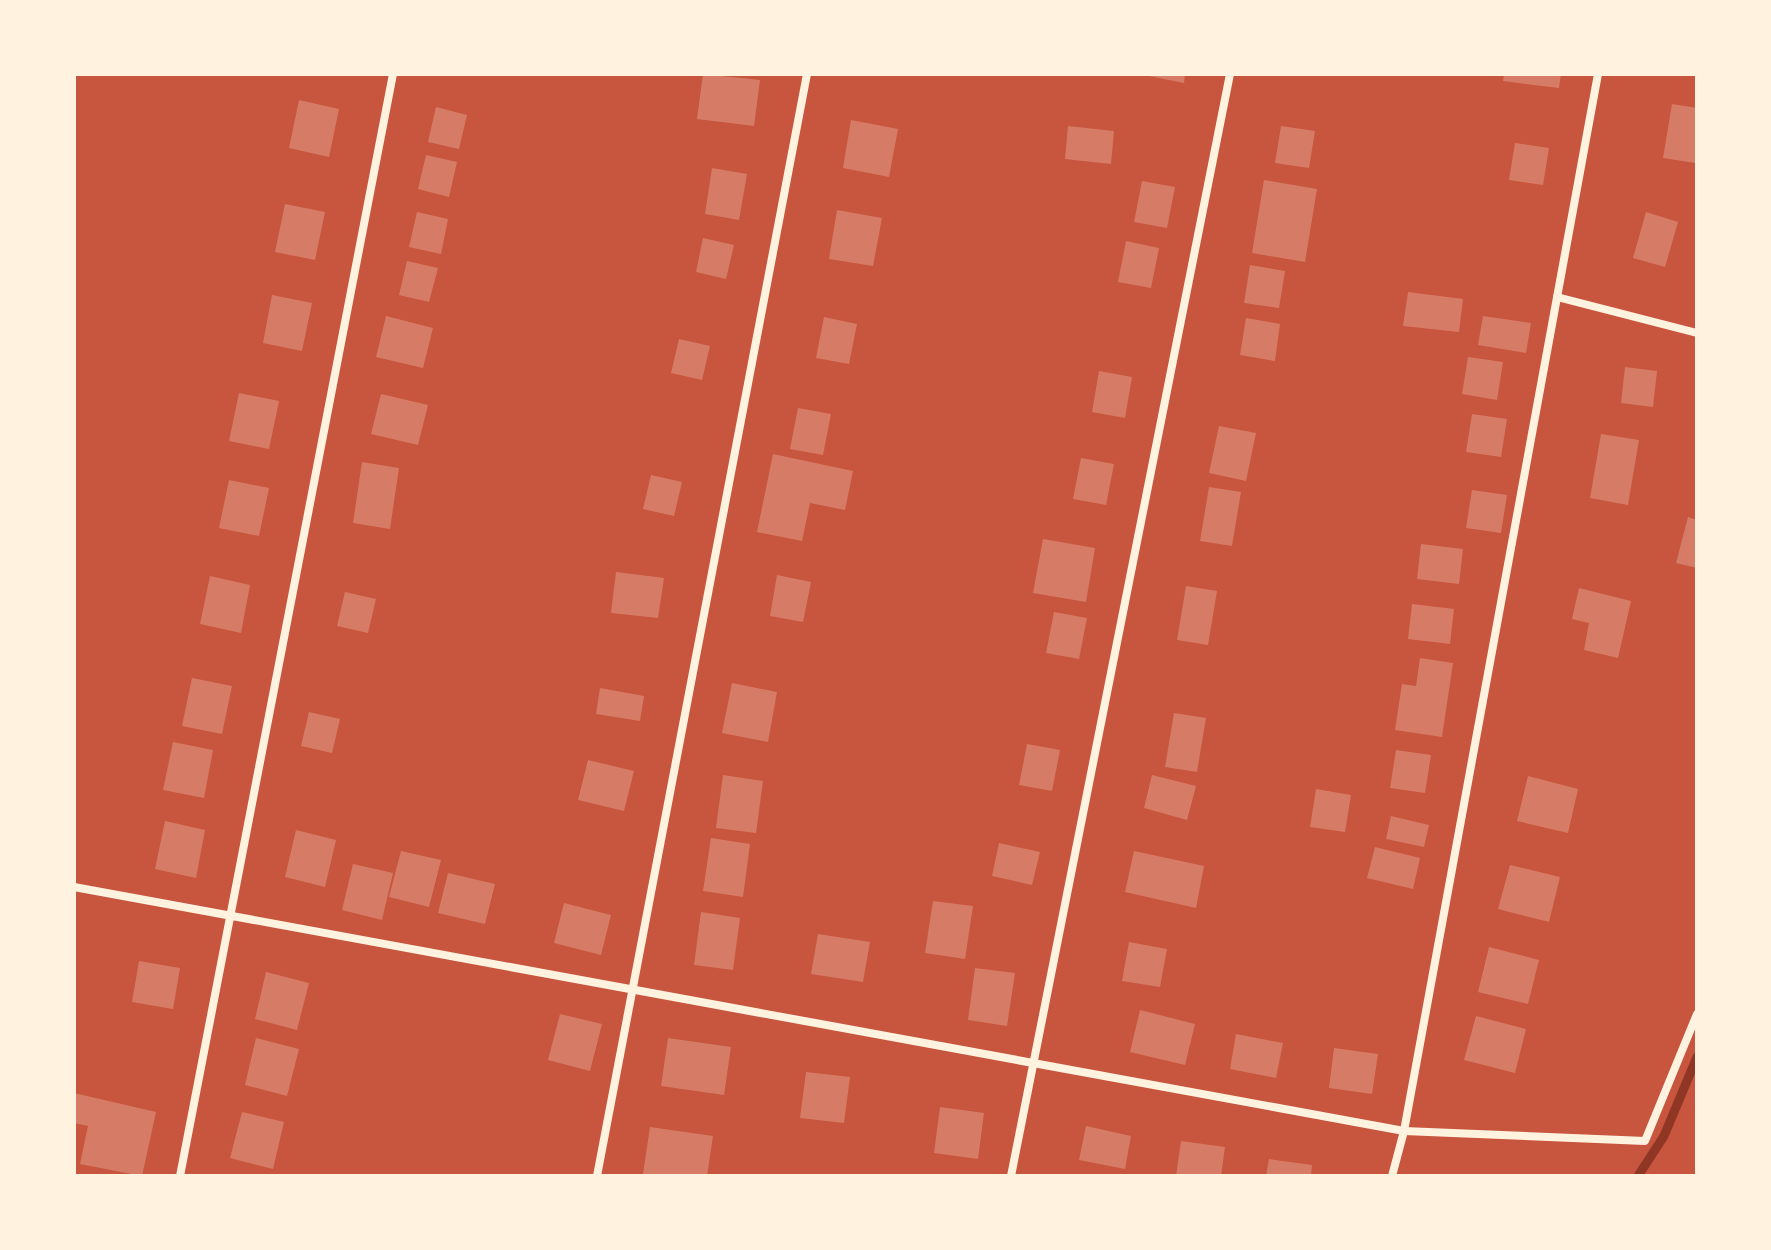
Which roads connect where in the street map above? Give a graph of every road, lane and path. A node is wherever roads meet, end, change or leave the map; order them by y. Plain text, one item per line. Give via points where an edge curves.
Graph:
1 (393, 74) edge
2 (807, 74) edge
3 (1230, 74) edge
4 (1598, 74) edge
5 (1557, 297) junction
6 (1697, 333) edge
7 (74, 887) edge
8 (231, 916) junction
9 (633, 990) junction
10 (1697, 1014) edge
11 (1031, 1062) junction
12 (1404, 1131) junction
13 (180, 1176) edge
14 (597, 1176) edge
15 (1011, 1176) edge
16 (1392, 1176) edge

1 - 8 street
2 - 9 street
3 - 11 street
4 - 5 street
5 - 6 street
5 - 12 street
7 - 8 street
8 - 9 street
8 - 13 street
9 - 11 street
9 - 14 street
10 - 12 street via 1645,1141
11 - 12 street
11 - 15 street
12 - 16 street

